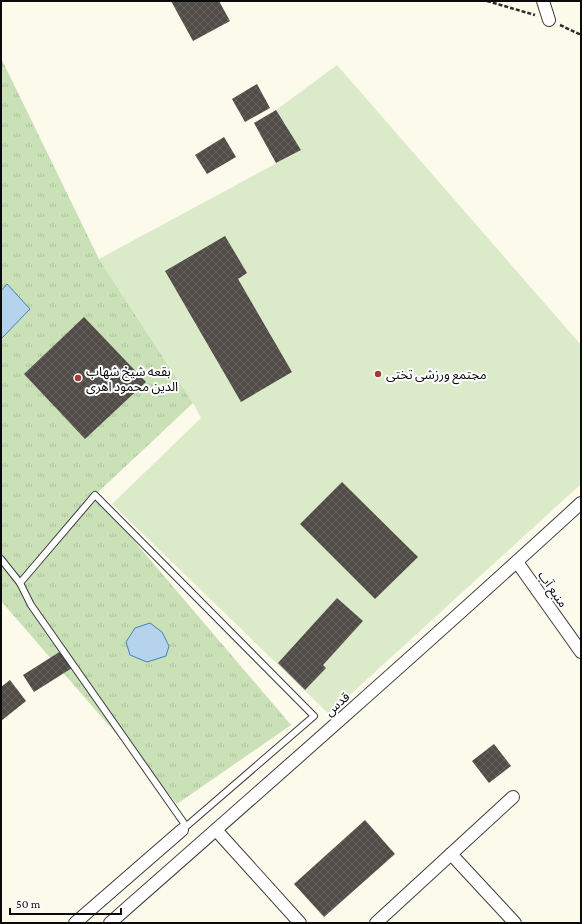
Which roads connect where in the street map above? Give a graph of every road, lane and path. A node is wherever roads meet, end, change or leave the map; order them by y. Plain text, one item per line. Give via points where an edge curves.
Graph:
1 (543, 1) edge
2 (550, 20) dead end
3 (581, 503) edge
4 (1, 559) edge
5 (517, 562) junction
6 (20, 583) junction
7 (581, 652) edge
8 (513, 797) dead end
9 (184, 828) junction
10 (216, 830) junction
11 (451, 854) junction
12 (75, 923) edge
13 (110, 923) edge
14 (300, 923) edge
15 (376, 923) edge
16 (515, 923) edge

1 - 2 street
3 - 5 street, قدس
4 - 6 lane
5 - 7 street, منبع آب
5 - 10 street, قدس
6 - 9 lane via 31,605
6 - 9 lane via 95,495 314,716
8 - 11 street
9 - 12 street
10 - 13 street, قدس
10 - 14 street
11 - 15 street
11 - 16 street

